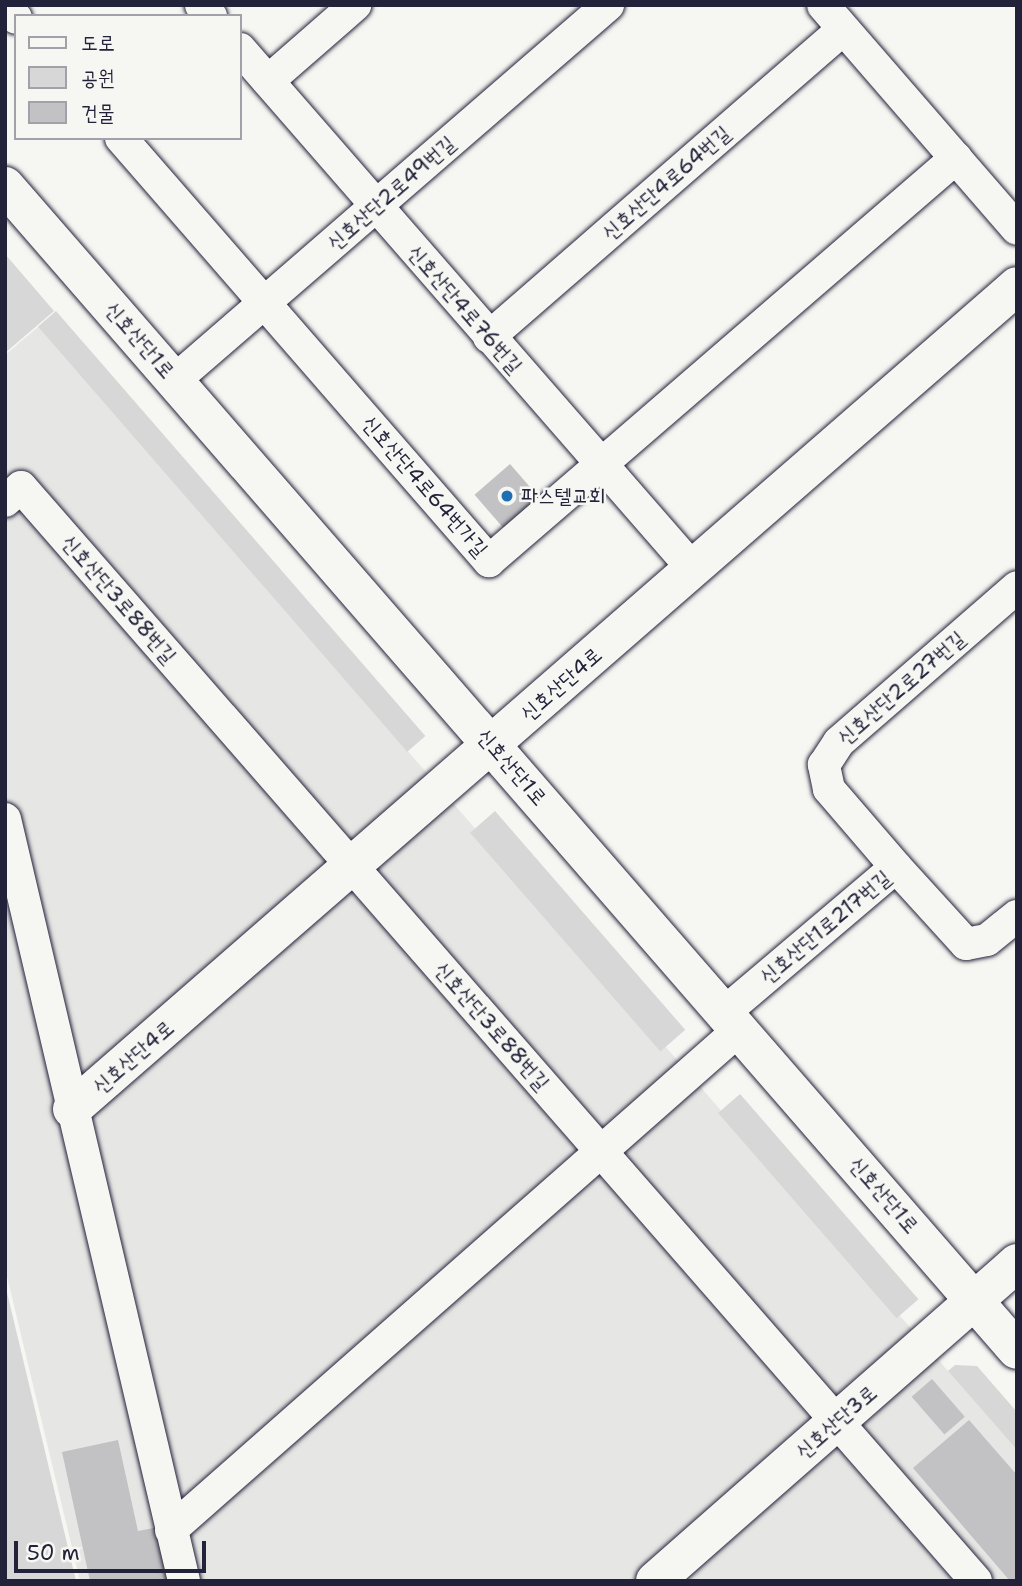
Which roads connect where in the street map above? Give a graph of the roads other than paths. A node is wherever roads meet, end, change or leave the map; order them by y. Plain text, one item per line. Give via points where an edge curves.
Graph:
1 (355, 5) edge
2 (608, 5) edge
3 (823, 5) edge
4 (843, 29) junction
5 (242, 51) edge
6 (268, 81) junction
7 (123, 140) edge
8 (956, 159) junction
9 (5, 186) edge
10 (376, 206) junction
11 (1017, 229) edge
12 (1017, 286) edge
13 (264, 303) junction
14 (489, 337) junction
15 (175, 380) junction
16 (600, 465) junction
17 (5, 501) edge
18 (693, 569) junction
19 (1017, 587) edge
20 (492, 745) junction
21 (5, 819) edge
22 (353, 867) junction
23 (896, 867) junction
24 (1017, 916) edge
25 (733, 1021) junction
26 (72, 1109) junction
27 (601, 1152) junction
28 (1017, 1263) edge
29 (974, 1300) junction
30 (1017, 1350) edge
31 (837, 1421) junction
32 (171, 1530) junction
33 (184, 1581) edge
34 (655, 1581) edge
35 (976, 1581) edge

1 - 6 street
2 - 10 street, 신호산단2로49번길
3 - 4 street
4 - 8 street
4 - 14 street, 신호산단4로64번길
5 - 6 street, 신호산단4로76번길
6 - 10 street, 신호산단4로76번길
7 - 13 street, 신호산단4로64번가길
8 - 11 street
8 - 16 street, 신호산단4로64번가길
9 - 15 main road, 신호산단1로
10 - 13 street, 신호산단2로49번길
10 - 14 street, 신호산단4로76번길
12 - 18 main road, 신호산단4로
13 - 15 street, 신호산단2로49번길
13 - 16 street, 신호산단4로64번가길 via 489,561
14 - 16 street, 신호산단4로76번길
15 - 20 main road, 신호산단1로
16 - 18 street, 신호산단4로76번길
17 - 22 street, 신호산단3로88번길 via 21,487
18 - 20 main road, 신호산단4로
19 - 23 street, 신호산단2로27번길 via 828,754 824,765 829,789
20 - 22 main road, 신호산단4로
20 - 25 main road, 신호산단1로
21 - 26 street
22 - 26 main road, 신호산단4로
22 - 27 street, 신호산단3로88번길
23 - 24 street, 신호산단1로217번길 via 966,944 987,940
23 - 25 street, 신호산단1로217번길
25 - 27 street, 신호산단1로217번길
25 - 29 main road, 신호산단1로
26 - 32 street
27 - 31 street, 신호산단3로88번길
27 - 32 street, 신호산단1로217번길
28 - 29 main road, 신호산단3로
29 - 30 main road, 신호산단1로
29 - 31 main road, 신호산단3로
31 - 34 main road, 신호산단3로
31 - 35 street, 신호산단3로88번길
32 - 33 street

